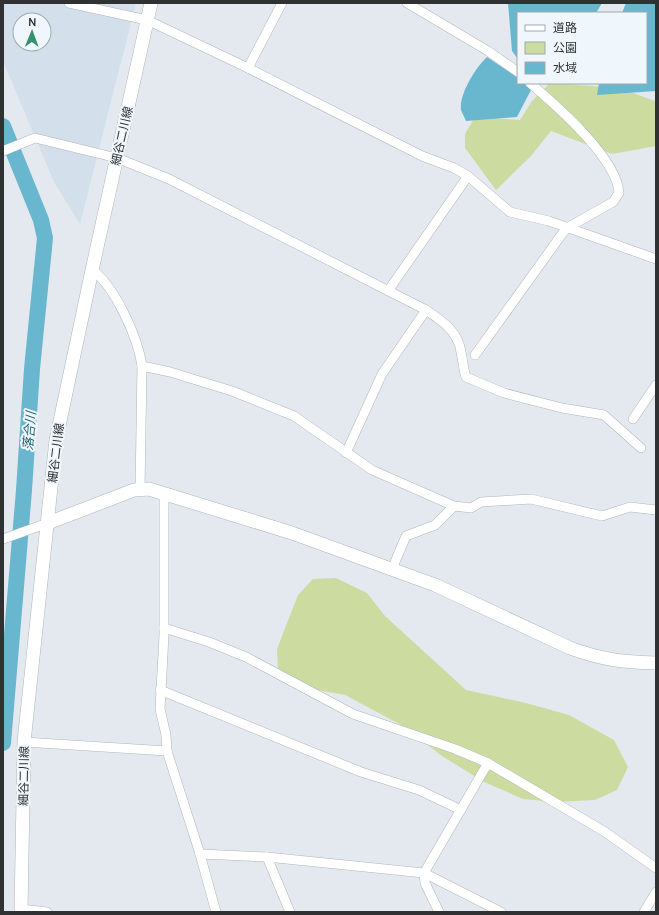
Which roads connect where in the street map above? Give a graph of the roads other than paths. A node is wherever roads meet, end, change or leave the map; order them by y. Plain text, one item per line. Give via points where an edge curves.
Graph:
1 (69, 3) edge
2 (151, 3) edge
3 (282, 3) edge
4 (407, 3) edge
5 (147, 20) junction
6 (248, 68) junction
7 (517, 71) edge
8 (531, 84) edge
9 (3, 151) edge
10 (117, 158) junction
11 (468, 176) junction
12 (567, 228) junction
13 (656, 259) edge
14 (92, 270) junction
15 (388, 291) junction
16 (426, 310) junction
17 (475, 355) dead end
18 (142, 366) junction
19 (656, 386) edge
20 (633, 419) dead end
21 (641, 448) dead end
22 (346, 453) junction
23 (140, 490) junction
24 (164, 493) junction
25 (454, 506) junction
26 (656, 510) edge
27 (43, 525) junction
28 (3, 539) edge
29 (392, 569) junction
30 (164, 628) junction
31 (656, 663) edge
32 (160, 690) junction
33 (24, 742) junction
34 (167, 751) junction
35 (488, 763) junction
36 (461, 810) junction
37 (200, 854) junction
38 (267, 857) junction
39 (656, 868) edge
40 (424, 874) junction
41 (656, 892) edge
42 (21, 910) edge
43 (47, 912) edge
44 (216, 912) edge
45 (290, 912) edge
46 (439, 912) edge
47 (501, 912) edge
48 (644, 912) edge

1 - 5 street
2 - 5 main road, 細谷二川線
3 - 6 street
4 - 7 street
5 - 6 street
5 - 10 main road, 細谷二川線
6 - 11 street via 422,156
8 - 12 street via 588,138 607,162 619,183 619,193 613,202
9 - 10 street via 35,138
10 - 14 main road, 細谷二川線
10 - 15 street via 169,180
11 - 12 street via 510,212
11 - 15 street
12 - 13 street
12 - 17 street
14 - 18 street via 100,276 126,317 139,350
14 - 27 main road, 細谷二川線 via 56,440
15 - 16 street
16 - 21 street via 448,325 461,351 462,367 466,377 504,393 562,408 604,415
16 - 22 street via 382,374
18 - 22 street via 232,391 294,416
18 - 23 street
19 - 20 street
22 - 25 street via 372,470
23 - 24 main road via 149,489
23 - 27 main road via 134,490
24 - 29 main road via 292,533
24 - 30 street
25 - 26 street via 471,508 481,502 531,499 602,516 630,507
25 - 29 street via 435,525 406,536
27 - 28 street
27 - 33 main road, 細谷二川線
29 - 31 main road via 435,585 593,657 616,662
30 - 32 street
30 - 35 street via 210,642 246,657 353,714
32 - 34 street via 160,709
32 - 36 street via 361,772 419,790
33 - 34 street
33 - 42 main road, 細谷二川線
34 - 37 street
35 - 36 street
35 - 39 street via 605,832
36 - 40 street
37 - 38 street
37 - 44 street
38 - 40 street
38 - 45 street
40 - 46 street via 425,883
40 - 47 street
41 - 48 street
42 - 43 street

